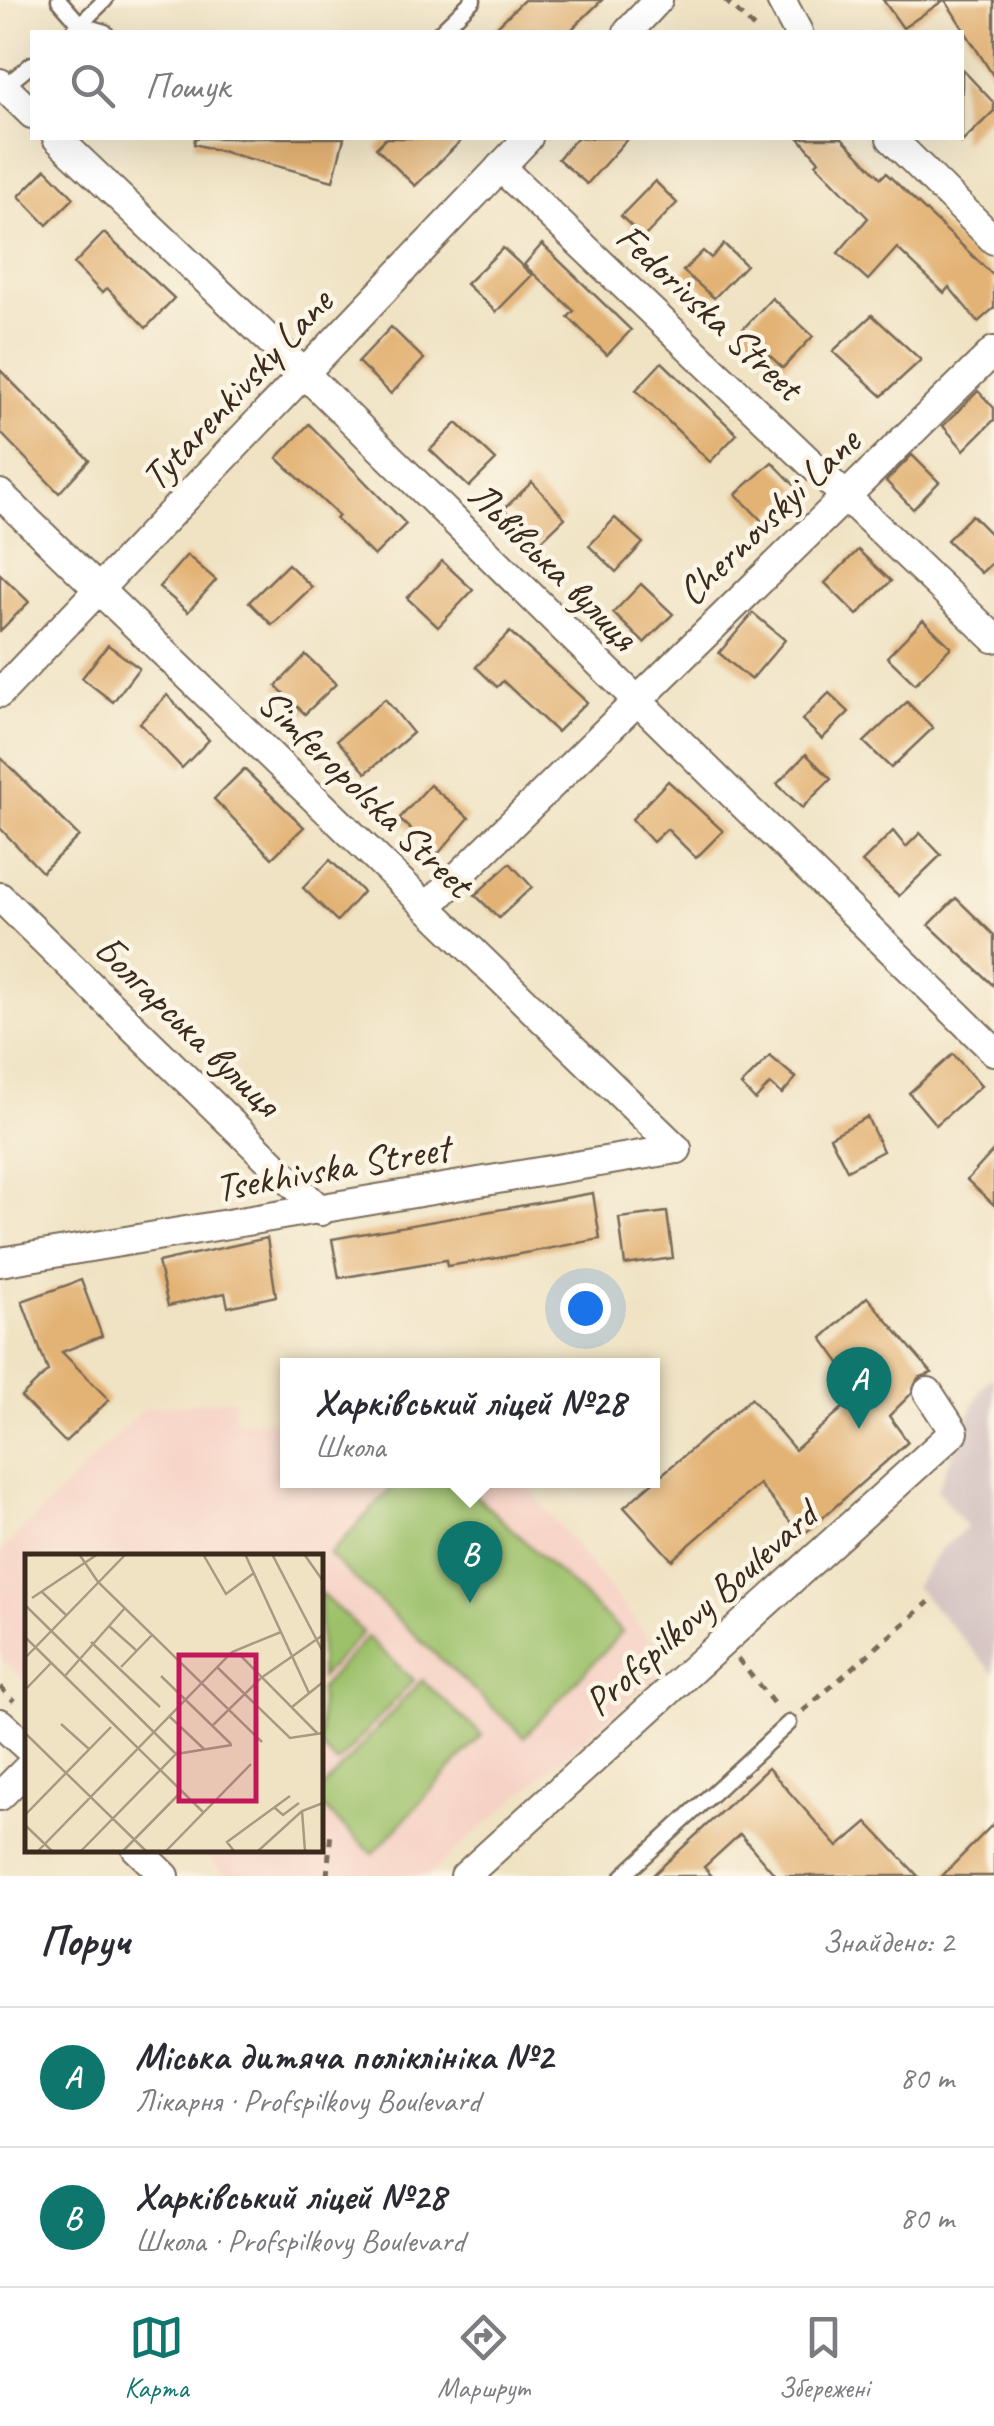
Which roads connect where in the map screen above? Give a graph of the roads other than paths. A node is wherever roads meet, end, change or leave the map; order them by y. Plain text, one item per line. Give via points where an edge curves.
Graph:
1 (59, 0) edge
2 (105, 0) edge
3 (474, 0) edge
4 (658, 0) edge
5 (781, 0) edge
6 (76, 28) edge
7 (442, 30) edge
8 (630, 30) edge
9 (797, 30) edge
10 (30, 65) edge
11 (2, 85) edge
12 (30, 112) edge
13 (59, 140) edge
14 (526, 140) edge
15 (893, 140) edge
16 (500, 168) junction
17 (994, 240) edge
18 (994, 351) edge
19 (305, 374) junction
20 (0, 494) edge
21 (846, 496) junction
22 (101, 591) junction
23 (994, 638) edge
24 (0, 693) edge
25 (635, 702) junction
26 (0, 897) edge
27 (428, 907) junction
28 (994, 1050) edge
29 (677, 1149) joint
30 (321, 1211) junction
31 (0, 1262) edge
32 (928, 1392) dead end
33 (0, 1723) edge
34 (790, 1723) road end
35 (25, 1745) edge
36 (25, 1771) edge
37 (0, 1796) edge
38 (139, 1851) edge
39 (165, 1876) edge
40 (464, 1876) edge
41 (623, 1876) edge

1 - 6 lane
2 - 6 lane
3 - 7 lane
4 - 8 street
5 - 9 street
10 - 11 lane
11 - 12 street
13 - 19 street, Львівська вулиця
14 - 16 street, Tytarenkivsky Lane
15 - 17 street
16 - 19 street, Tytarenkivsky Lane
16 - 21 street, Fedorivska Street
18 - 21 street, Chernovskyi Lane
19 - 22 street, Tytarenkivsky Lane
19 - 25 street, Львівська вулиця
20 - 22 street, Simferopolska Street
21 - 23 street, Fedorivska Street
21 - 25 street, Chernovskyi Lane
22 - 24 street, Tytarenkivsky Lane
22 - 27 street, Simferopolska Street
25 - 27 street, Chernovskyi Lane
25 - 28 street, Львівська вулиця
26 - 30 street, Болгарська вулиця
27 - 29 street, Simferopolska Street
29 - 30 street, Tsekhivska Street
30 - 31 street, Tsekhivska Street
32 - 40 street, Profspilkovy Boulevard via 954,1432
33 - 35 street
34 - 41 lane
36 - 37 street
38 - 39 street

